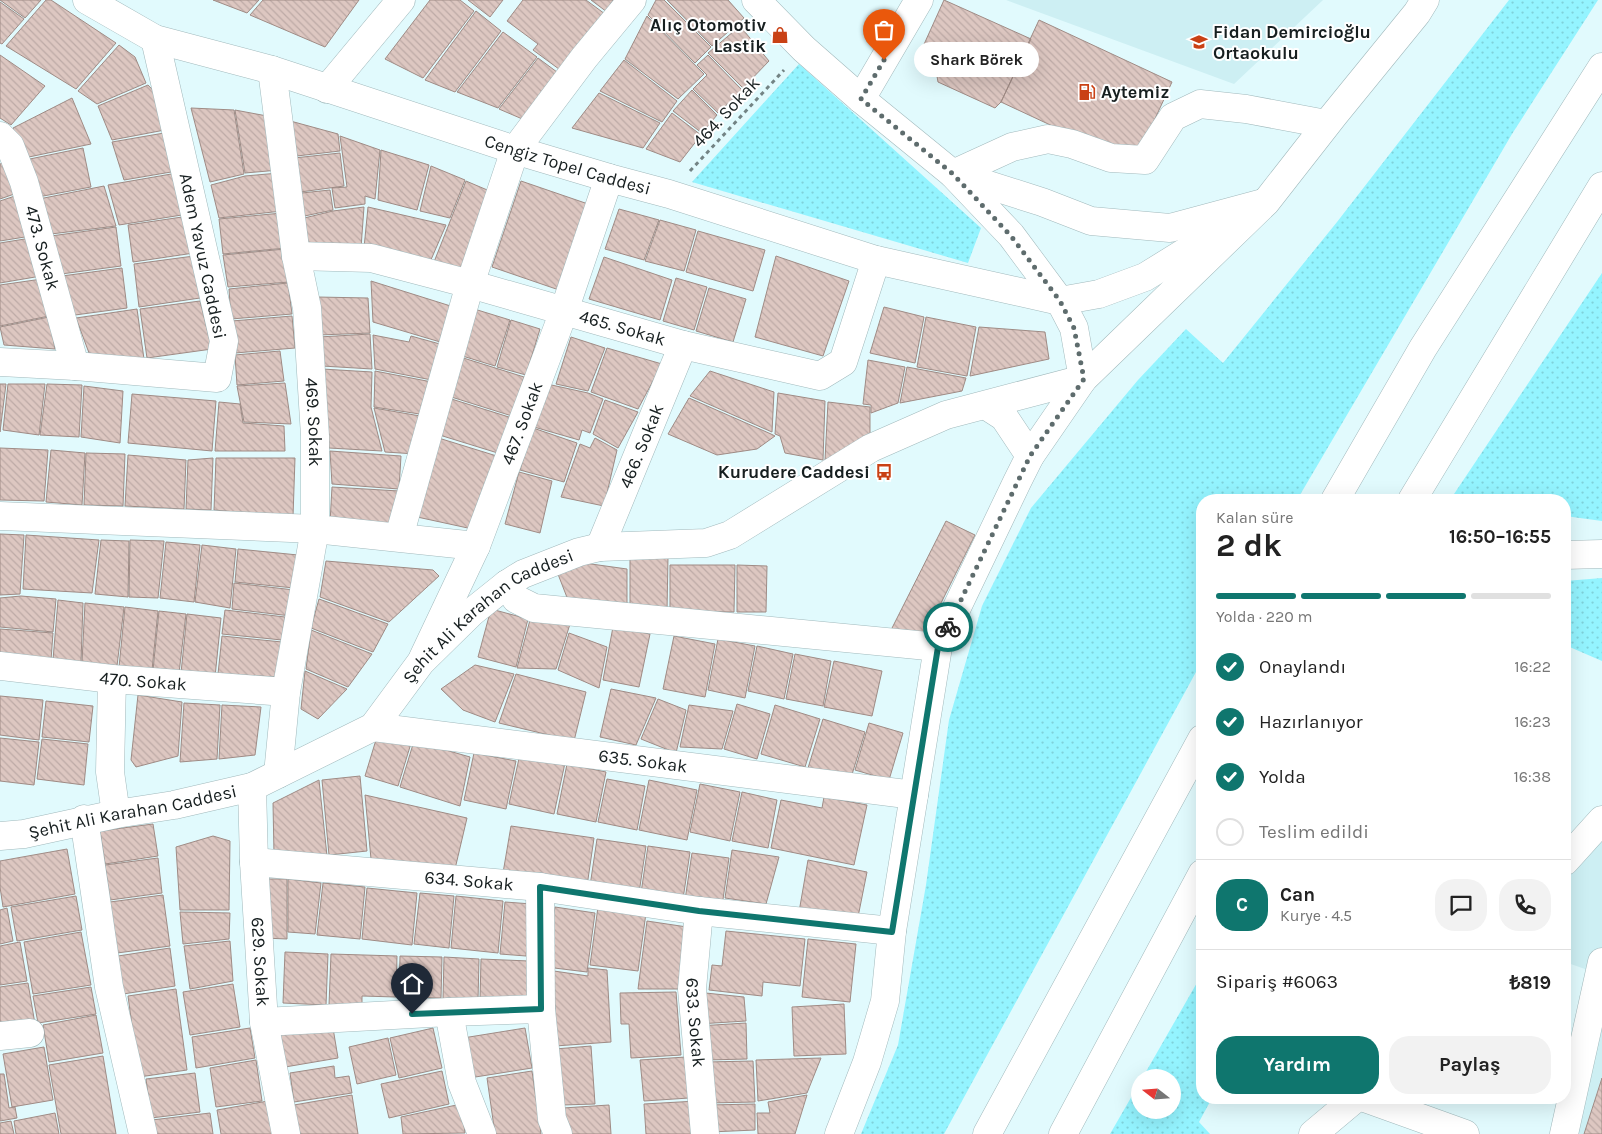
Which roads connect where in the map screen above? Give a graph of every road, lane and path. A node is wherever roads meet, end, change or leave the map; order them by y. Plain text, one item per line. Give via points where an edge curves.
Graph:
1 (87, 0) edge
2 (401, 0) edge
3 (632, 0) edge
4 (756, 0) edge
5 (919, 0) edge
6 (1424, 4) edge
7 (155, 39) junction
8 (804, 49) junction
9 (1602, 67) edge
10 (272, 70) junction
11 (327, 89) junction
12 (861, 99) junction
13 (1326, 124) junction
14 (0, 136) edge
15 (515, 150) junction
16 (953, 174) junction
17 (610, 178) junction
18 (1602, 186) edge
19 (669, 194) junction
20 (1266, 202) junction
21 (296, 256) junction
22 (876, 260) junction
23 (470, 284) junction
24 (1060, 301) junction
25 (564, 312) junction
26 (683, 345) junction
27 (0, 362) edge
28 (74, 366) junction
29 (1084, 379) junction
30 (987, 406) junction
31 (1030, 456) junction
32 (1339, 494) edge
33 (1416, 494) edge
34 (0, 516) edge
35 (315, 529) junction
36 (399, 537) junction
37 (476, 546) junction
38 (600, 547) junction
39 (1602, 554) edge
40 (1571, 555) edge
41 (506, 584) junction
42 (938, 647) junction
43 (421, 662) junction
44 (0, 666) edge
45 (112, 679) junction
46 (286, 692) junction
47 (373, 726) junction
48 (1196, 750) edge
49 (278, 774) junction
50 (252, 787) junction
51 (914, 795) junction
52 (116, 814) junction
53 (84, 819) junction
54 (1602, 820) edge
55 (0, 836) edge
56 (1571, 854) edge
57 (254, 862) junction
58 (1196, 885) edge
59 (540, 887) junction
60 (1196, 909) edge
61 (699, 911) junction
62 (892, 932) junction
63 (1164, 944) junction
64 (1602, 962) edge
65 (541, 1009) junction
66 (449, 1012) junction
67 (264, 1022) junction
68 (30, 1033) dead end
69 (0, 1036) edge
70 (1571, 1102) edge
71 (1349, 1104) edge
72 (1382, 1104) edge
73 (1571, 1104) edge
74 (144, 1134) edge
75 (286, 1134) edge
76 (482, 1134) edge
77 (558, 1134) edge
78 (705, 1134) edge
79 (839, 1134) edge
80 (987, 1134) edge
81 (1063, 1134) edge
82 (1313, 1134) edge
83 (1465, 1134) edge
84 (1564, 1134) edge

1 - 7 main road, Cengiz Topel Caddesi
2 - 11 main road
3 - 15 main road
4 - 8 main road
5 - 12 main road
6 - 13 main road
7 - 10 main road, Cengiz Topel Caddesi
7 - 28 main road, Adem Yavuz Caddesi via 224,341 217,378
8 - 12 main road
8 - 19 path, 464. Sokak
9 - 32 main road via 1424,348
10 - 11 main road, Cengiz Topel Caddesi
10 - 21 main road, 469. Sokak
11 - 15 main road, Cengiz Topel Caddesi
12 - 16 main road
13 - 16 main road via 1200,104 1173,117 1145,160 1111,158 1048,139 1012,147
13 - 20 main road
14 - 28 main road, 473. Sokak via 10,146 24,182
15 - 17 main road, Cengiz Topel Caddesi
15 - 23 main road
16 - 20 main road via 1091,221 1170,228
16 - 24 main road via 1011,236
17 - 19 main road, Cengiz Topel Caddesi
17 - 25 main road, 467. Sokak
18 - 33 main road
19 - 22 main road, Cengiz Topel Caddesi
20 - 24 main road via 1145,277 1099,294
20 - 29 main road
21 - 23 main road, 465. Sokak via 371,258
21 - 35 main road, 469. Sokak via 307,308 315,436
22 - 24 main road, Cengiz Topel Caddesi
22 - 26 main road, 465. Sokak via 843,362 820,376
23 - 25 main road, 465. Sokak
23 - 36 main road
24 - 29 main road via 1074,328
25 - 26 main road, 465. Sokak
25 - 37 main road, 467. Sokak
26 - 38 main road, 466. Sokak
27 - 28 main road, Adem Yavuz Caddesi
29 - 30 main road, Şehit Ali Karahan Caddesi
29 - 31 main road
30 - 31 main road via 1004,417
30 - 38 main road, Şehit Ali Karahan Caddesi via 946,415 871,448 730,535 706,543
31 - 42 main road
34 - 35 main road
35 - 36 main road
35 - 46 main road, 469. Sokak
36 - 37 main road
37 - 43 main road, 467. Sokak
38 - 41 main road, Şehit Ali Karahan Caddesi via 579,552
39 - 40 main road
41 - 42 main road via 516,599 534,608
41 - 43 main road, Şehit Ali Karahan Caddesi
42 - 51 main road
43 - 47 main road, Şehit Ali Karahan Caddesi
44 - 45 main road, 470. Sokak
45 - 46 main road, 470. Sokak
45 - 52 main road via 110,772
46 - 49 main road, 469. Sokak
47 - 49 main road, Şehit Ali Karahan Caddesi
47 - 51 main road, 635. Sokak
48 - 80 main road
49 - 50 main road, Şehit Ali Karahan Caddesi
50 - 52 main road, Şehit Ali Karahan Caddesi
50 - 57 main road, 629. Sokak
51 - 62 main road
52 - 53 main road, Şehit Ali Karahan Caddesi
53 - 55 main road, Şehit Ali Karahan Caddesi via 24,834
53 - 74 main road via 109,987
54 - 56 main road
57 - 59 main road, 634. Sokak
57 - 67 main road, 629. Sokak
58 - 63 main road
59 - 61 main road, 634. Sokak
59 - 65 main road
60 - 63 main road
61 - 62 main road, 634. Sokak
61 - 78 main road, 633. Sokak via 692,989
62 - 79 main road via 885,1001
63 - 81 main road
64 - 70 main road
65 - 66 main road
65 - 77 main road via 552,1119
66 - 67 main road
66 - 76 main road via 462,1083
67 - 75 main road, 629. Sokak
68 - 69 main road
71 - 82 main road
72 - 83 main road
73 - 84 main road

